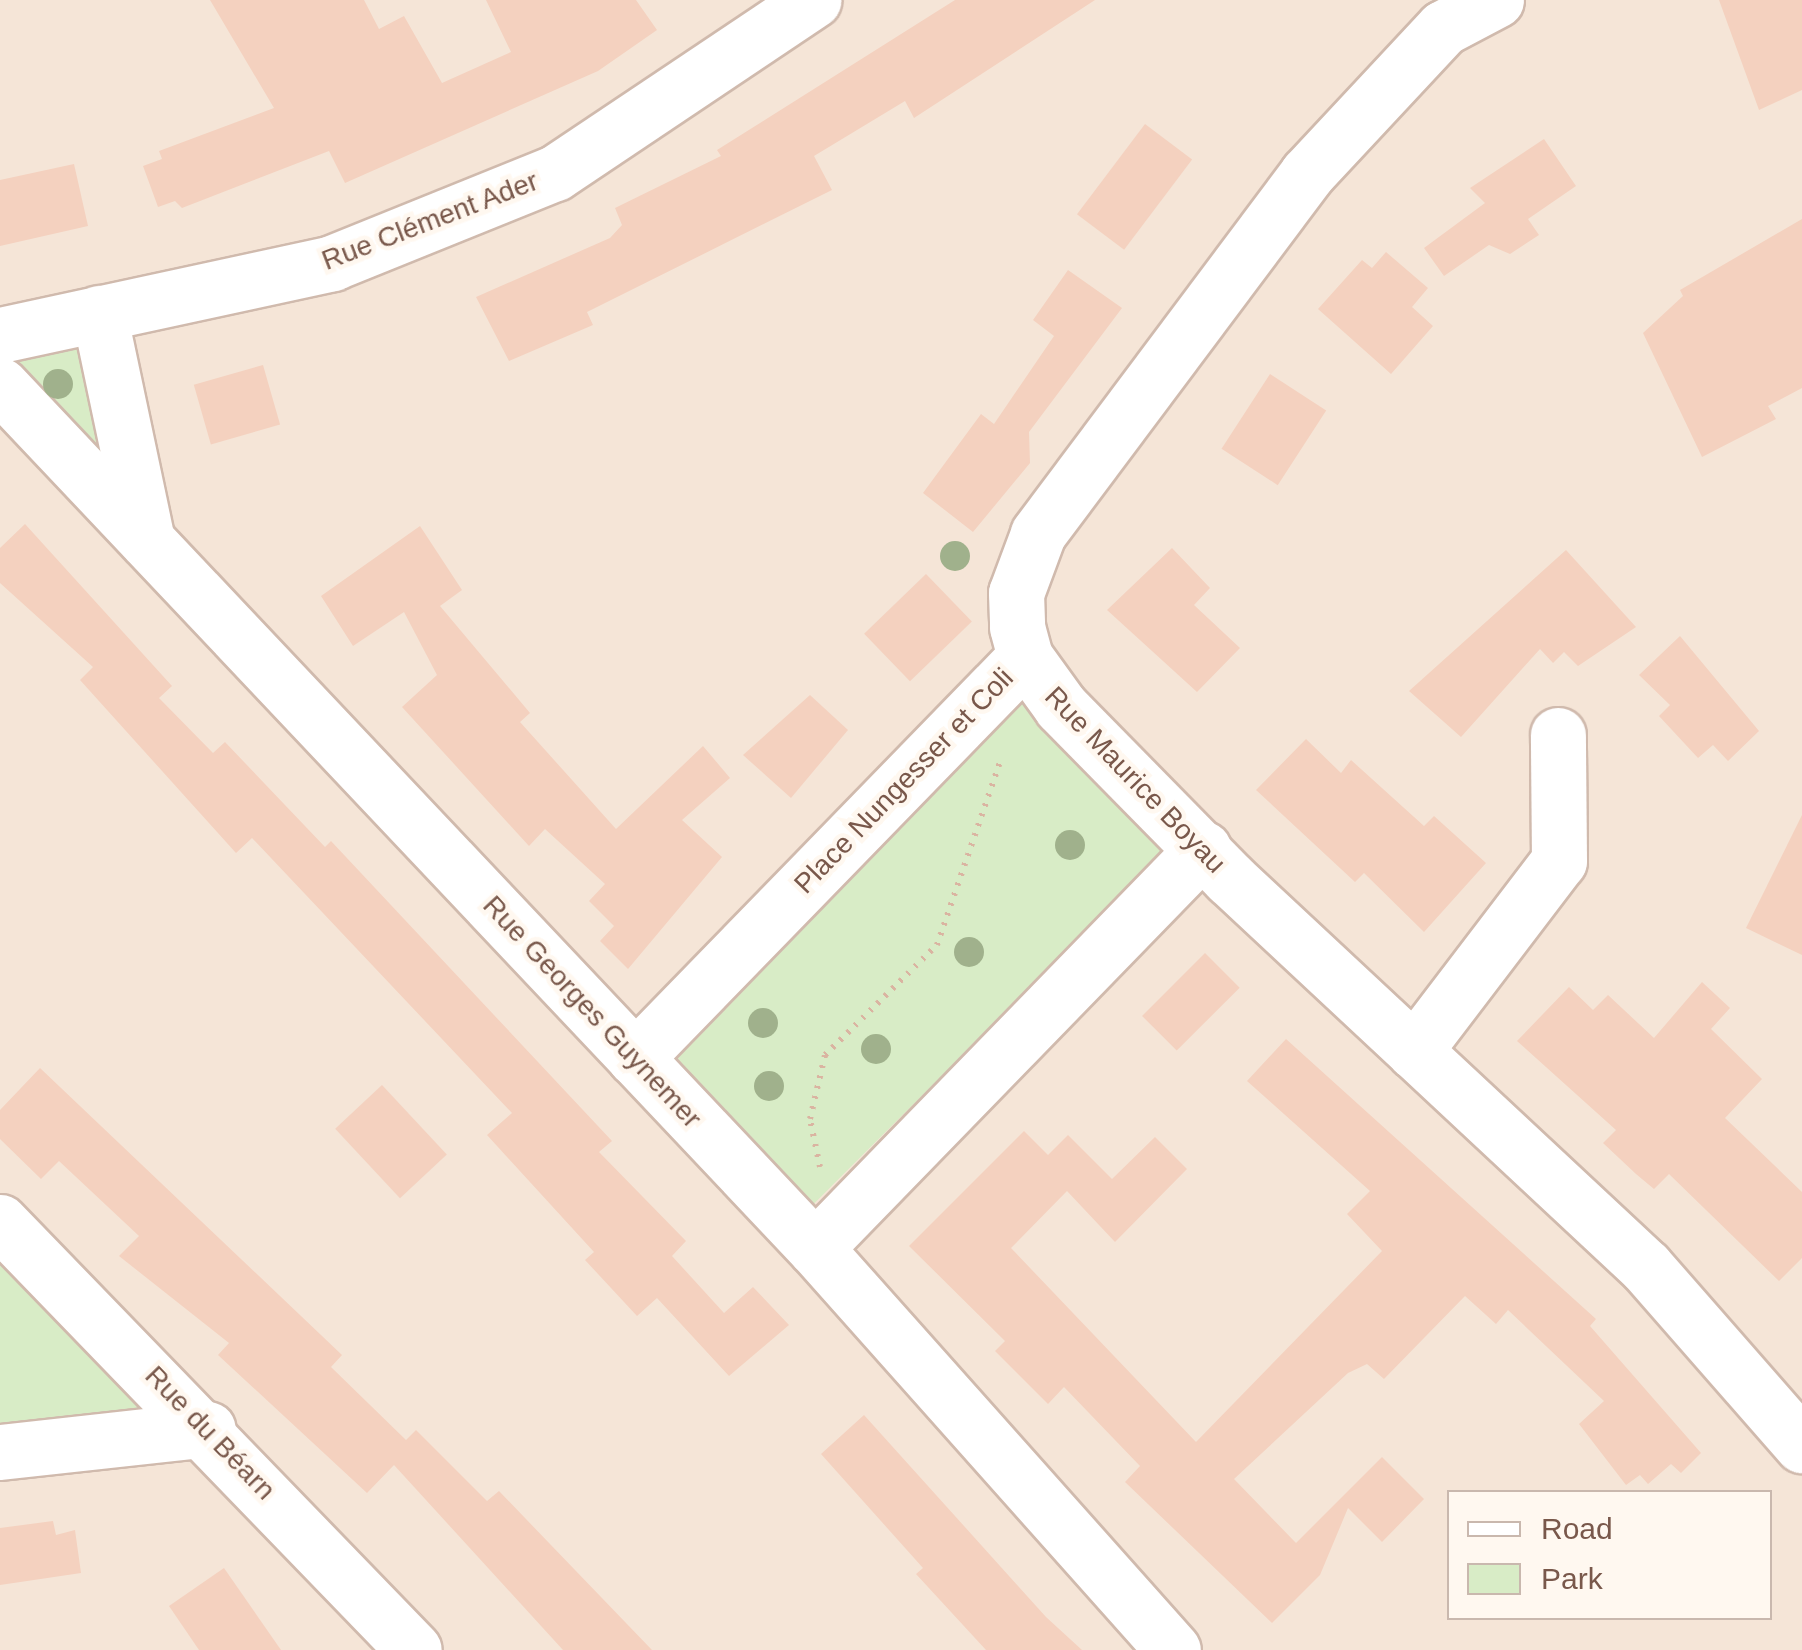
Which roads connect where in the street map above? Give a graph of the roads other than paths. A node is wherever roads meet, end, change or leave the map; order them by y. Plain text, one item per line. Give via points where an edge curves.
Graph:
1 (813, 0) edge
2 (1496, 0) edge
3 (1435, 14) edge
4 (99, 314) junction
5 (0, 334) edge
6 (0, 385) edge
7 (147, 540) junction
8 (1025, 657) junction
9 (1558, 736) dead end
10 (1203, 850) junction
11 (1414, 1050) junction
12 (636, 1058) junction
13 (0, 1222) edge
14 (828, 1234) junction
15 (208, 1429) junction
16 (1802, 1445) edge
17 (0, 1452) edge
18 (414, 1650) edge
19 (1173, 1650) edge

1 - 4 street, Rue Clément Ader via 555,173 332,263
2 - 3 street, Rue Maurice Boyau
3 - 8 street, Rue Maurice Boyau via 1038,534 1016,593
4 - 5 street, Rue Clément Ader
4 - 7 street
6 - 7 street, Rue Georges Guynemer
7 - 12 street, Rue Georges Guynemer
8 - 10 street, Rue Maurice Boyau via 1061,707
8 - 12 street, Place Nungesser et Coli
9 - 11 street via 1559,861
10 - 11 street, Rue Maurice Boyau
10 - 14 street
11 - 16 street, Rue Maurice Boyau via 1646,1267
12 - 14 street, Rue Georges Guynemer
13 - 15 street, Rue du Béarn
14 - 19 street, Rue Georges Guynemer
15 - 17 street
15 - 18 street, Rue du Béarn

